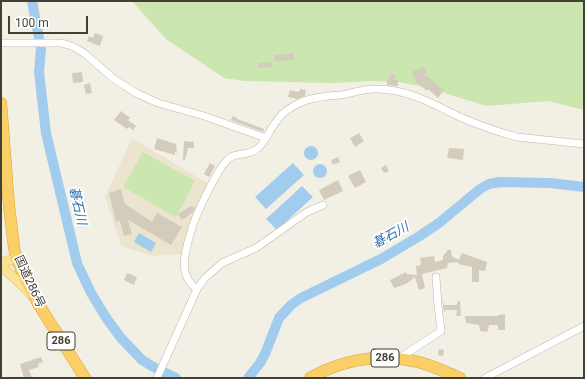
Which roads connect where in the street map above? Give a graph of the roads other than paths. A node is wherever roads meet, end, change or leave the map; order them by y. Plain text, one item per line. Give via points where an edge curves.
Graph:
1 (2, 43) edge
2 (1, 103) edge
3 (266, 138) junction
4 (584, 144) edge
5 (323, 205) dead end
6 (16, 258) junction
7 (1, 263) edge
8 (1, 266) edge
9 (436, 278) dead end
10 (197, 289) junction
11 (37, 303) junction
12 (584, 326) edge
13 (398, 359) junction
14 (85, 378) edge
15 (157, 378) edge
16 (310, 378) edge
17 (460, 378) edge
18 (484, 378) edge

1 - 3 street via 62,43 84,53 114,79 136,93 158,103
2 - 6 highway, 国道286号 / 286
3 - 4 street via 276,121 297,104 316,98 376,88 414,95 462,118 506,134
3 - 10 street via 257,150 231,157 217,175 200,209 184,257 187,280
5 - 10 street via 307,212 256,248 222,263
6 - 7 main road
6 - 11 highway, 国道286号 / 286
8 - 11 main road
9 - 13 street via 441,331
10 - 15 street
11 - 14 highway, 国道286号 / 286
12 - 18 street
13 - 16 highway, 286 via 353,361
13 - 17 highway, 286 via 414,361

